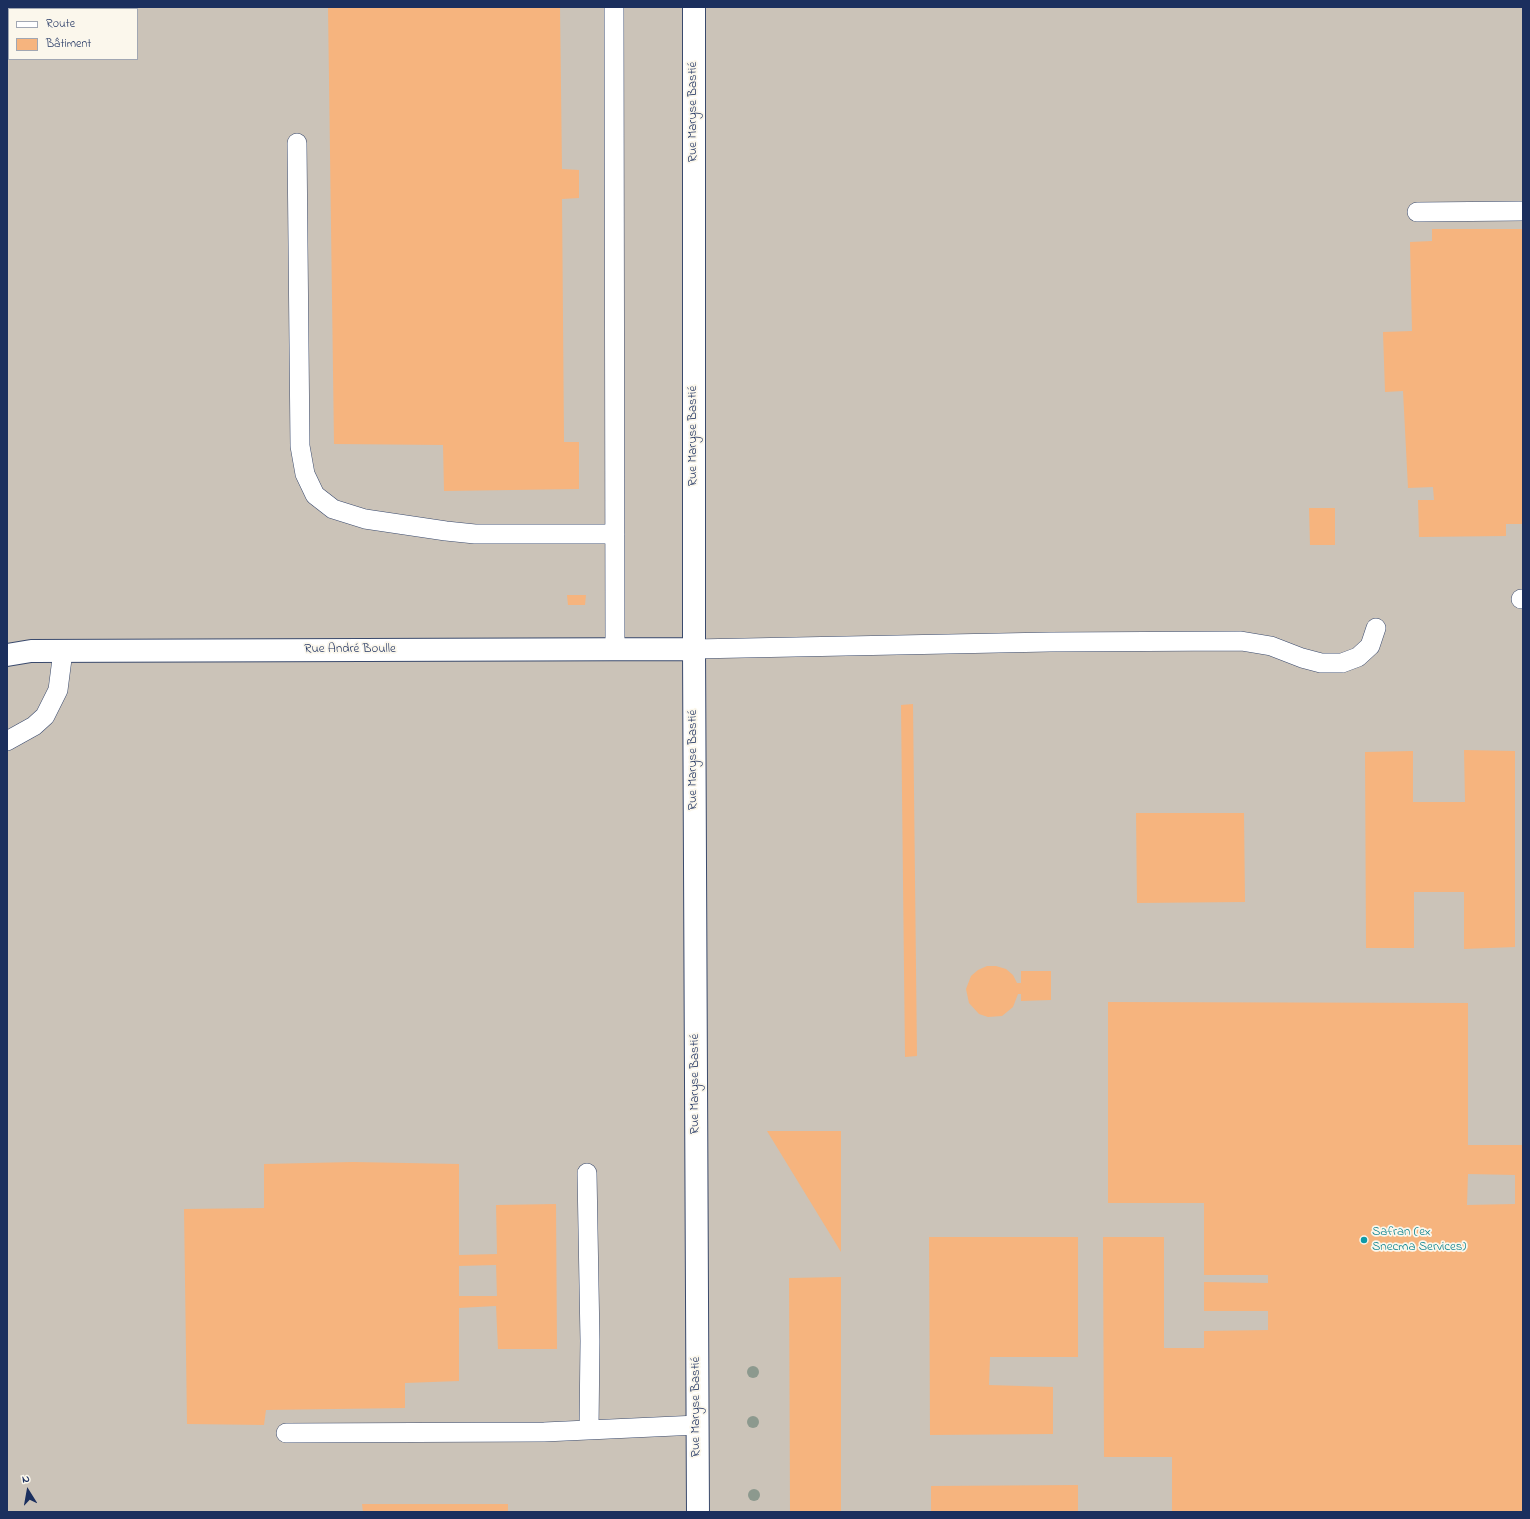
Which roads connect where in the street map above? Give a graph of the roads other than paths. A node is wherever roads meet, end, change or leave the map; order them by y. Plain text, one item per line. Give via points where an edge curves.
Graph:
1 (614, 7) edge
2 (694, 7) edge
3 (297, 143) dead end
4 (1523, 211) edge
5 (1416, 212) dead end
6 (615, 534) junction
7 (1376, 628) dead end
8 (616, 649) junction
9 (694, 649) junction
10 (63, 651) junction
11 (7, 655) edge
12 (7, 742) edge
13 (587, 1173) dead end
14 (698, 1425) junction
15 (588, 1429) junction
16 (286, 1433) dead end
17 (698, 1512) edge

1 - 6 lane
2 - 9 street, Rue Maryse Bastié
3 - 6 lane via 300,446 305,474 315,495 334,509 365,519 446,532
4 - 5 lane
6 - 8 lane
7 - 9 lane via 1370,646 1358,657 1342,663 1321,663 1271,646 1241,641
8 - 9 street, Rue André Boulle
8 - 10 street, Rue André Boulle
9 - 14 street, Rue Maryse Bastié
10 - 11 street, Rue André Boulle via 31,651
10 - 12 lane via 58,690 45,716 34,726
13 - 15 lane via 590,1341
14 - 15 lane
14 - 17 street, Rue Maryse Bastié
15 - 16 lane via 536,1432

